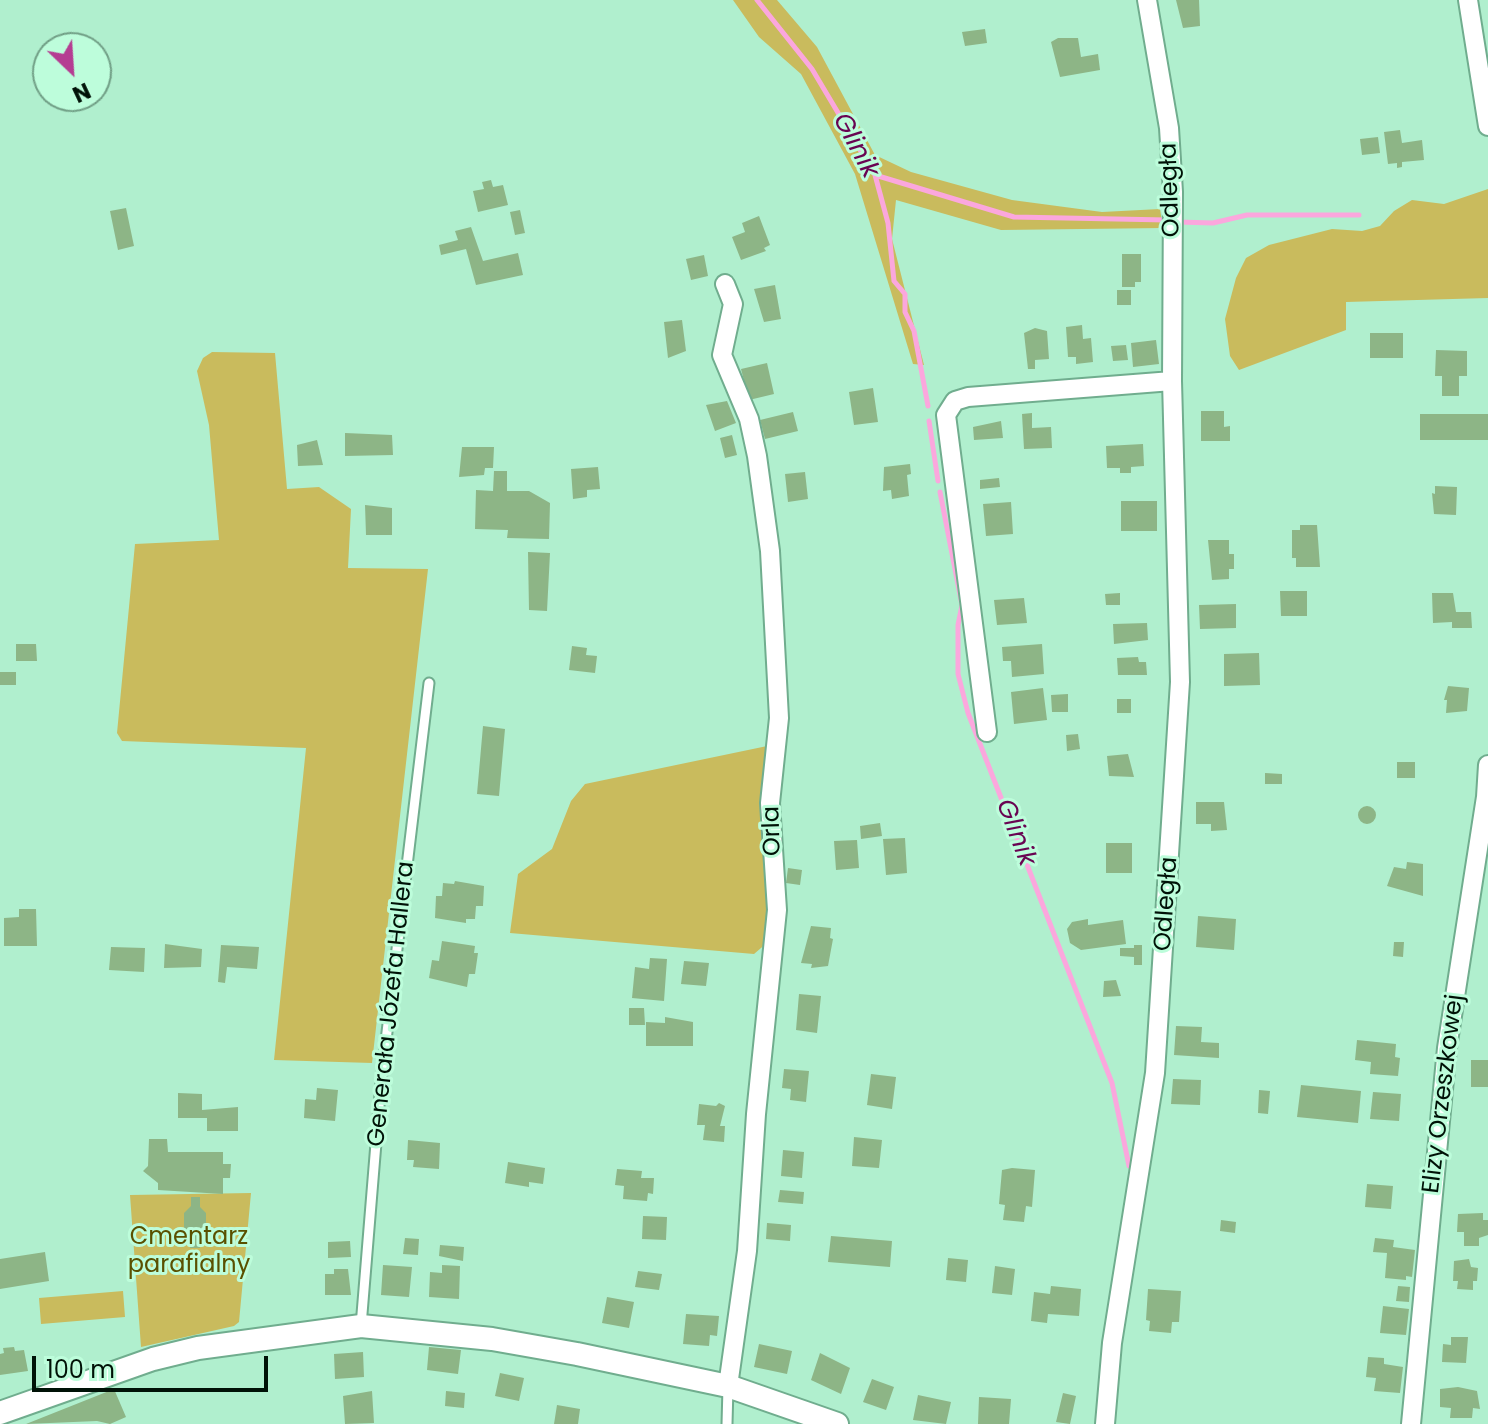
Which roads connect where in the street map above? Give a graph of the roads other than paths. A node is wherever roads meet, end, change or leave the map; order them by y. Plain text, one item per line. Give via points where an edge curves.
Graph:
1 (1147, 0) edge
2 (1468, 0) edge
3 (1488, 126) edge
4 (725, 284) dead end
5 (1172, 381) junction
6 (429, 683) dead end
7 (987, 732) dead end
8 (1488, 765) edge
9 (361, 1326) junction
10 (728, 1386) junction
11 (0, 1413) edge
12 (727, 1424) edge
13 (837, 1424) edge
14 (1105, 1424) edge
15 (1411, 1424) edge

1 - 5 street, Odległa via 1169,128
2 - 3 street
4 - 10 street, Orla via 733,304 722,355 749,419 757,456 770,551 779,718 770,803 777,910 747,1251
5 - 7 street via 968,397 955,401 946,415
5 - 14 street, Odległa via 1180,682 1169,877 1155,1073 1112,1343
6 - 9 lane, Generała Józefa Hallera via 381,1082
8 - 15 street, Elizy Orzeszkowej via 1447,1048
9 - 10 street via 492,1339
9 - 11 street via 183,1351
10 - 12 lane
10 - 13 street

